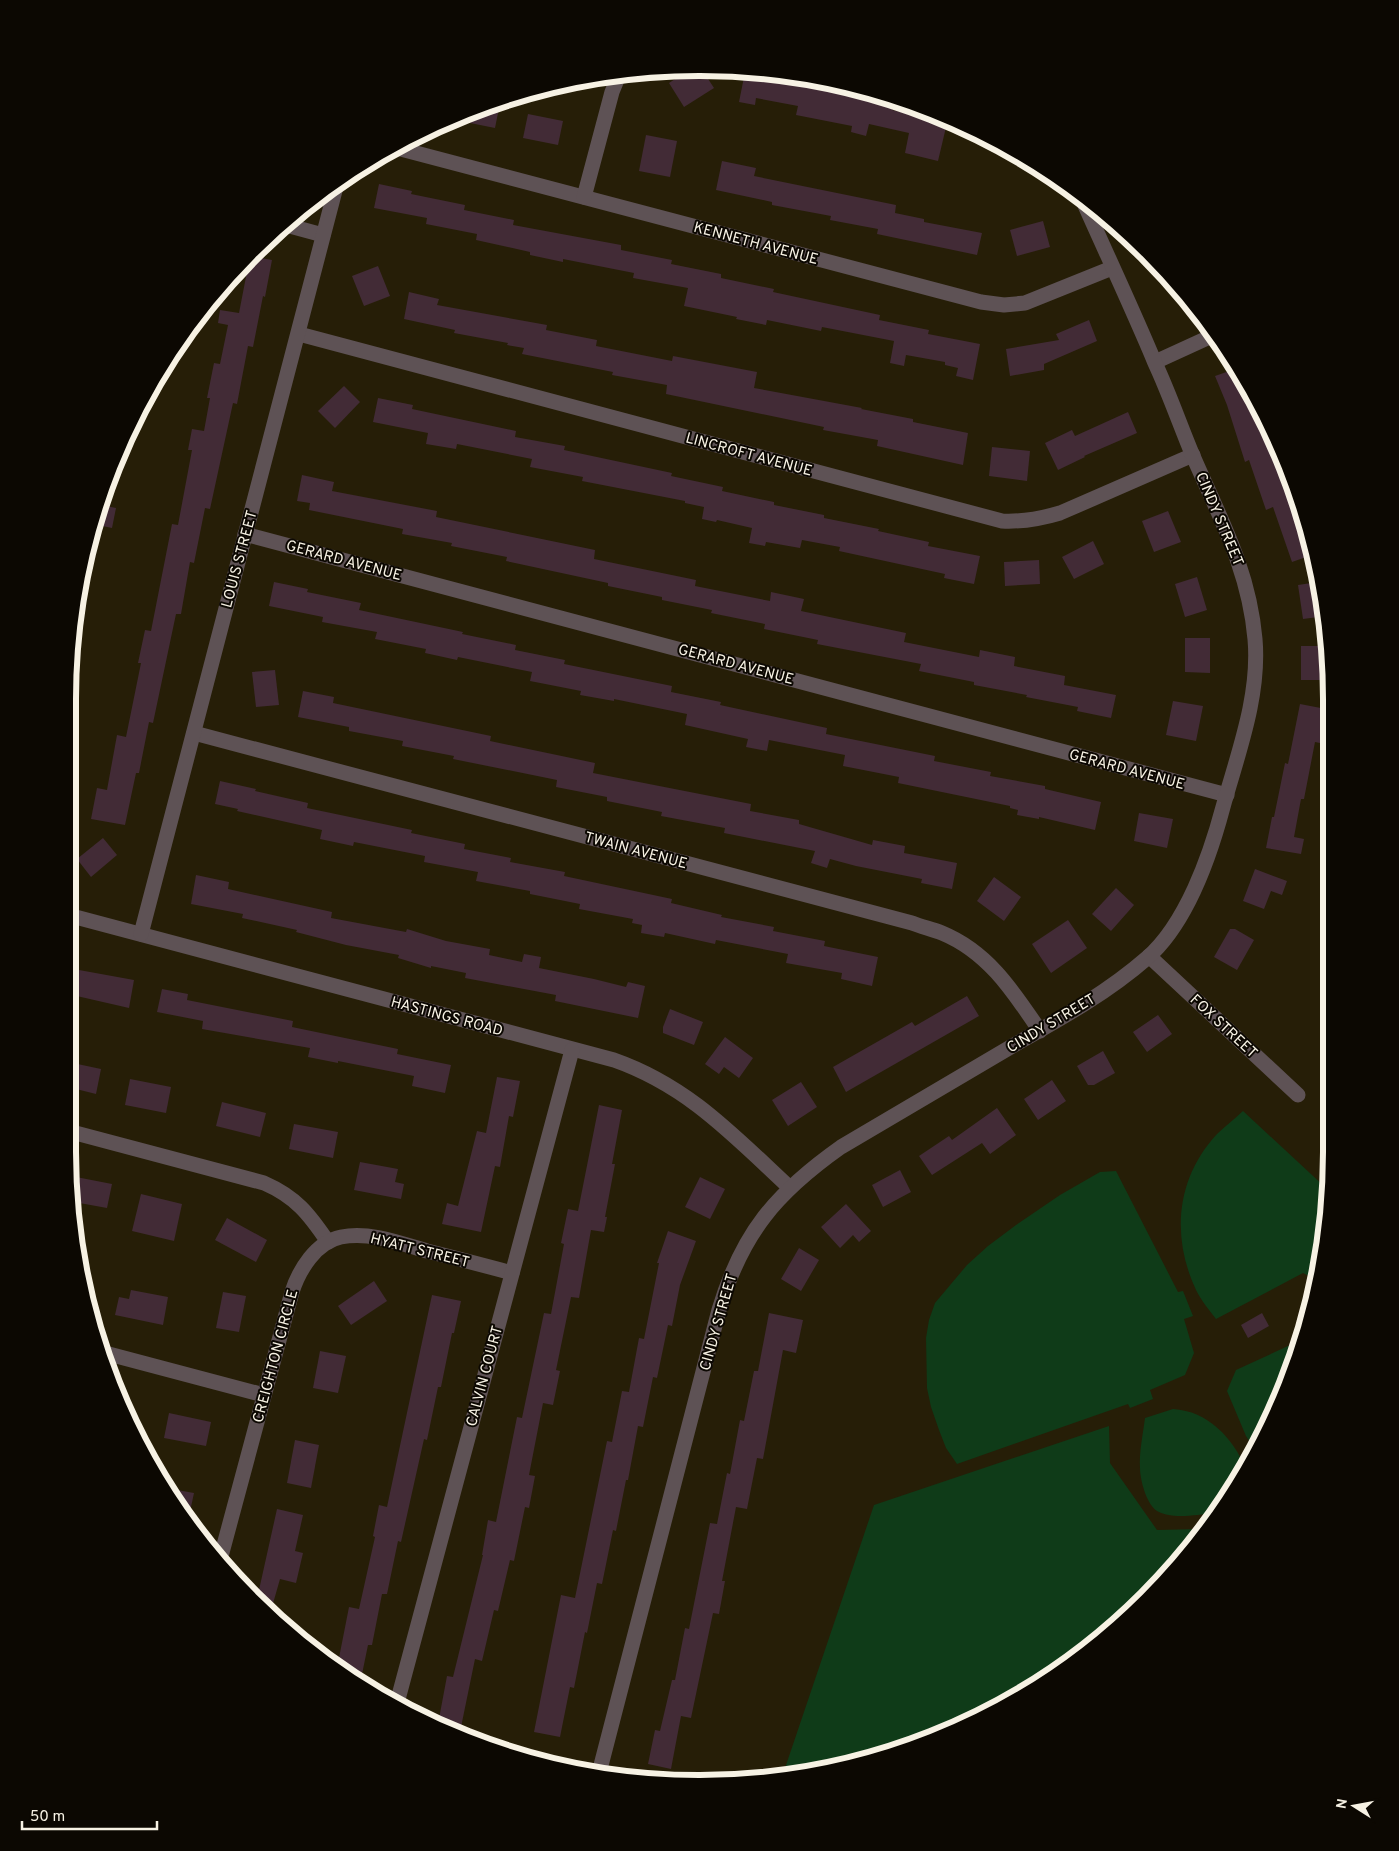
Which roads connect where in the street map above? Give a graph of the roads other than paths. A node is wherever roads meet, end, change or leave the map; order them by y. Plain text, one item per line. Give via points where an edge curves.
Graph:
1 (616, 82) edge
2 (406, 150) edge
3 (334, 195) edge
4 (584, 197) junction
5 (1088, 213) edge
6 (294, 227) edge
7 (323, 235) junction
8 (1112, 268) junction
9 (298, 334) junction
10 (1207, 338) edge
11 (1155, 362) junction
12 (1193, 455) junction
13 (245, 534) junction
14 (194, 733) junction
15 (1226, 795) junction
16 (76, 918) edge
17 (141, 934) junction
18 (1149, 956) junction
19 (1040, 1030) junction
20 (572, 1050) junction
21 (1298, 1095) dead end
22 (76, 1133) edge
23 (789, 1187) junction
24 (328, 1242) junction
25 (512, 1273) junction
26 (110, 1354) edge
27 (264, 1396) junction
28 (222, 1552) edge
29 (400, 1697) edge
30 (601, 1766) edge

1 - 4 street
2 - 4 street, KENNETH AVENUE
3 - 7 street, LOUIS STREET
4 - 8 street, KENNETH AVENUE via 981,302 1025,303
5 - 8 street, CINDY STREET
6 - 7 street
7 - 9 street, LOUIS STREET
8 - 11 street, CINDY STREET
9 - 12 street, LINCROFT AVENUE via 1002,521 1021,522 1060,513
9 - 13 street, LOUIS STREET
10 - 11 street
11 - 12 street, CINDY STREET
12 - 15 street, CINDY STREET via 1236,552 1251,606 1255,641 1248,715
13 - 14 street, LOUIS STREET
13 - 15 street, GERARD AVENUE
14 - 17 street, LOUIS STREET
14 - 19 street, TWAIN AVENUE via 941,933 964,944 995,969
15 - 18 street, CINDY STREET via 1211,849 1199,877 1172,928
16 - 17 street, HASTINGS ROAD
17 - 20 street, HASTINGS ROAD
18 - 19 street, CINDY STREET via 1089,1001
18 - 21 street, FOX STREET
19 - 23 street, CINDY STREET via 841,1147
20 - 23 street, HASTINGS ROAD via 638,1069 692,1100
20 - 25 street, CALVIN COURT
22 - 24 street via 264,1183 294,1199
23 - 30 street, CINDY STREET via 747,1242 726,1287
24 - 25 street, HYATT STREET via 339,1237 367,1236
24 - 27 street, CREIGHTON CIRCLE via 310,1258 296,1278
25 - 29 street, CALVIN COURT
26 - 27 street
27 - 28 street, CREIGHTON CIRCLE

